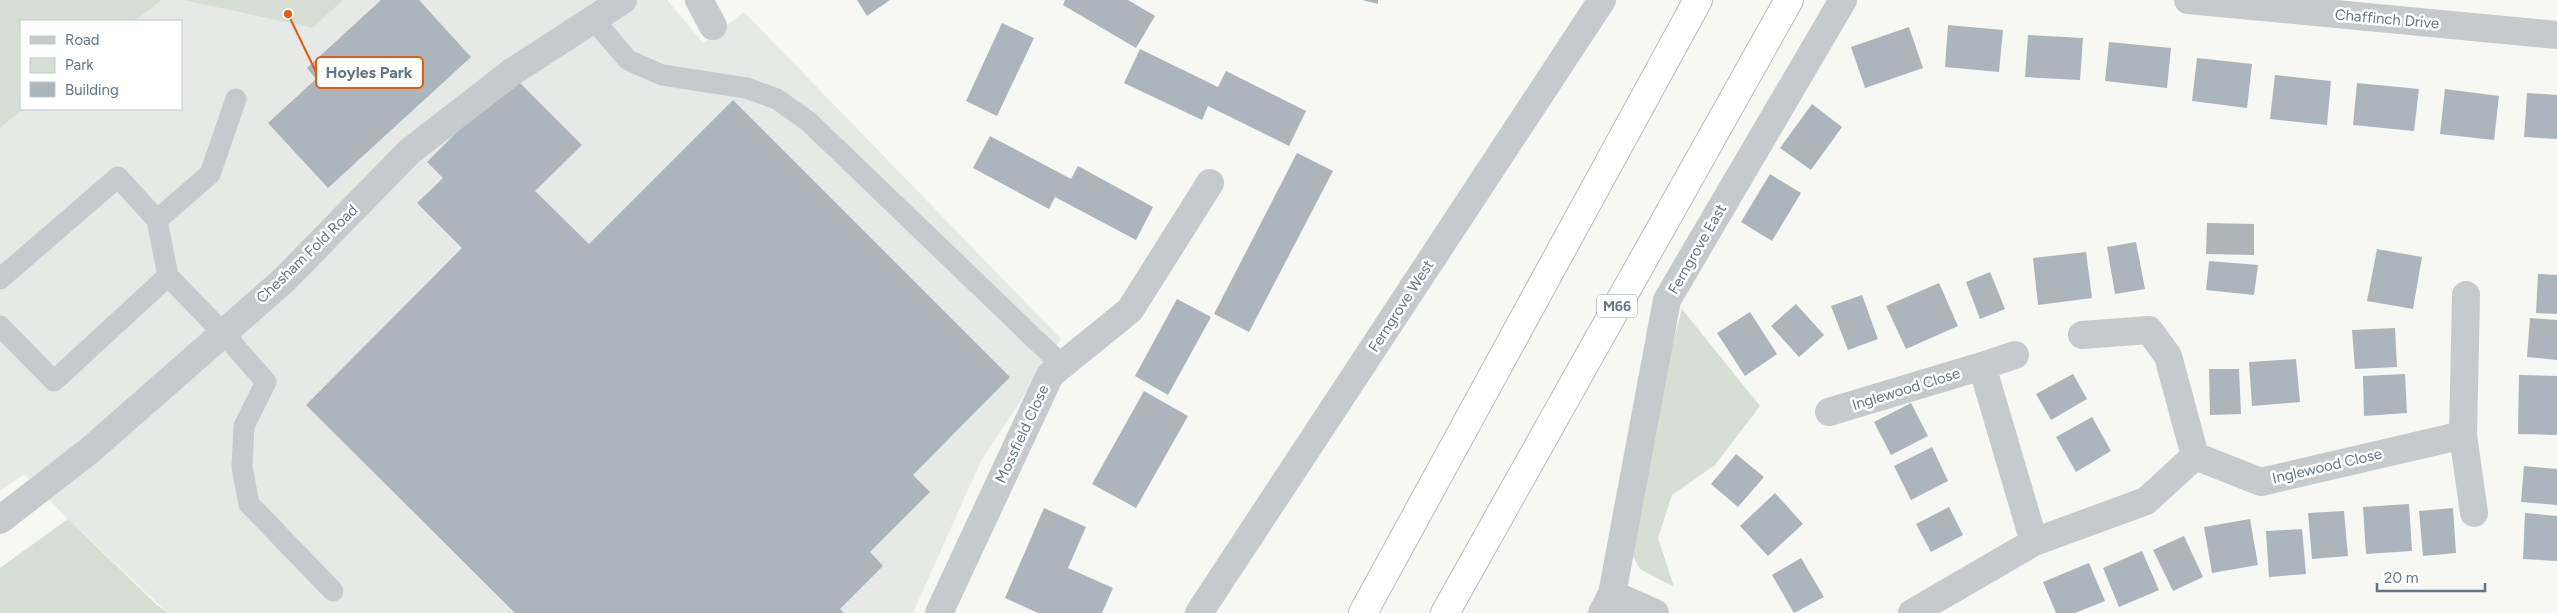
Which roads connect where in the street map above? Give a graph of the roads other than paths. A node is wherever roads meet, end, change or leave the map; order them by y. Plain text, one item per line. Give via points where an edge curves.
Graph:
1 (623, 0) edge
2 (699, 0) edge
3 (1602, 0) edge
4 (1698, 0) edge
5 (1789, 0) edge
6 (1843, 0) edge
7 (2188, 0) edge
8 (2431, 12) edge
9 (592, 18) junction
10 (713, 26) dead end
11 (2557, 35) edge
12 (236, 99) dead end
13 (1210, 183) dead end
14 (157, 220) junction
15 (168, 276) junction
16 (0, 279) edge
17 (2466, 295) dead end
18 (0, 326) edge
19 (223, 333) junction
20 (2082, 335) dead end
21 (2015, 355) dead end
22 (1062, 365) junction
23 (1982, 366) junction
24 (1829, 412) dead end
25 (2463, 435) junction
26 (2195, 456) junction
27 (2474, 513) dead end
28 (0, 520) edge
29 (2034, 542) junction
30 (333, 591) dead end
31 (1607, 603) edge
32 (938, 613) edge
33 (1199, 613) edge
34 (1363, 613) edge
35 (1445, 613) edge
36 (1655, 613) edge
37 (1912, 613) edge

1 - 9 street, Chesham Fold Road
2 - 10 street
3 - 33 street, Ferngrove West
4 - 34 highway
5 - 35 highway, M66
6 - 31 street, Ferngrove East via 1667,300
7 - 8 street, Chaffinch Drive
8 - 11 street, Chaffinch Drive
9 - 19 street, Chesham Fold Road via 512,72 410,152 284,280
9 - 22 lane via 628,60 662,75 746,88 777,99 809,122
12 - 14 lane via 210,174
13 - 22 street, Mossfield Close via 1130,310
14 - 15 lane
14 - 16 lane via 118,177
15 - 18 lane via 54,380
15 - 19 lane
17 - 25 street
19 - 28 street, Chesham Fold Road via 89,451
19 - 30 lane via 266,382 244,426 242,467 249,504
20 - 26 street via 2149,330 2168,356
21 - 23 street, Inglewood Close
22 - 32 street, Mossfield Close via 1050,375
23 - 24 street, Inglewood Close
23 - 29 street
25 - 26 street, Inglewood Close via 2261,482
25 - 27 street
26 - 29 street via 2146,501
29 - 37 street
31 - 36 street

